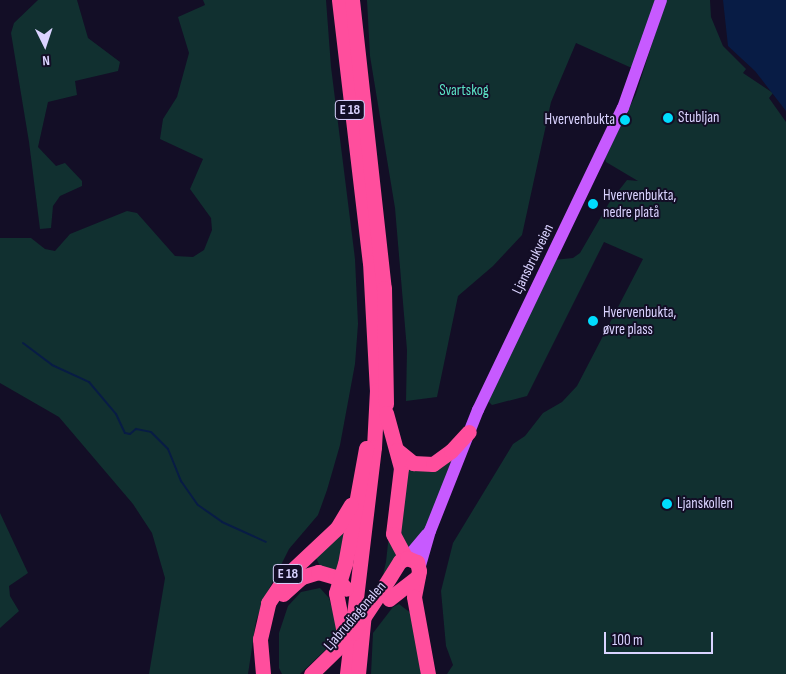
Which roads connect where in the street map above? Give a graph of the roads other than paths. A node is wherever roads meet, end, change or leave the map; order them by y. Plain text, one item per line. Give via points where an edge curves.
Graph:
1 (339, 0) edge
2 (352, 0) edge
3 (661, 0) edge
4 (376, 370) junction
5 (386, 413) junction
6 (469, 432) junction
7 (397, 450) junction
8 (356, 492) junction
9 (430, 530) junction
10 (403, 561) junction
11 (416, 575) junction
12 (340, 580) junction
13 (386, 594) junction
14 (353, 616) junction
15 (349, 650) junction
16 (263, 674) edge
17 (272, 674) edge
18 (312, 674) edge
19 (326, 674) edge
20 (347, 674) edge
21 (358, 674) edge
22 (428, 674) edge

1 - 4 highway, E 18 via 371,271
2 - 5 highway, E 18 via 384,288
3 - 6 main road, Ljansbrukveien via 626,102
4 - 8 highway, E 18
4 - 14 highway, E 18 via 374,447
5 - 7 highway, E 18
5 - 21 highway, E 18
6 - 7 highway via 433,464 413,463
6 - 9 main road, Ljansbrukveien
7 - 10 highway, E 18 via 401,478 393,534
8 - 12 highway, E 18
8 - 16 highway, E 18 via 337,528 287,575 268,603 260,639
9 - 10 main road, Ljansbrukveien
9 - 11 main road, Ljansbrukveien
10 - 11 highway, E 18 via 414,560
10 - 11 highway, E 18 via 399,578
10 - 13 highway, Ljabrudiagonalen
11 - 13 highway, Ljabrudiagonalen
11 - 22 highway via 414,597
12 - 14 highway, E 18 via 349,595
12 - 15 highway, E 18 via 336,601
12 - 17 highway, E 18 via 328,573 311,573 282,595 269,629 268,656
13 - 18 highway, Ljabrudiagonalen, bridge
13 - 19 highway, Ljabrudiagonalen via 360,639
14 - 15 highway, E 18
15 - 20 highway, E 18

